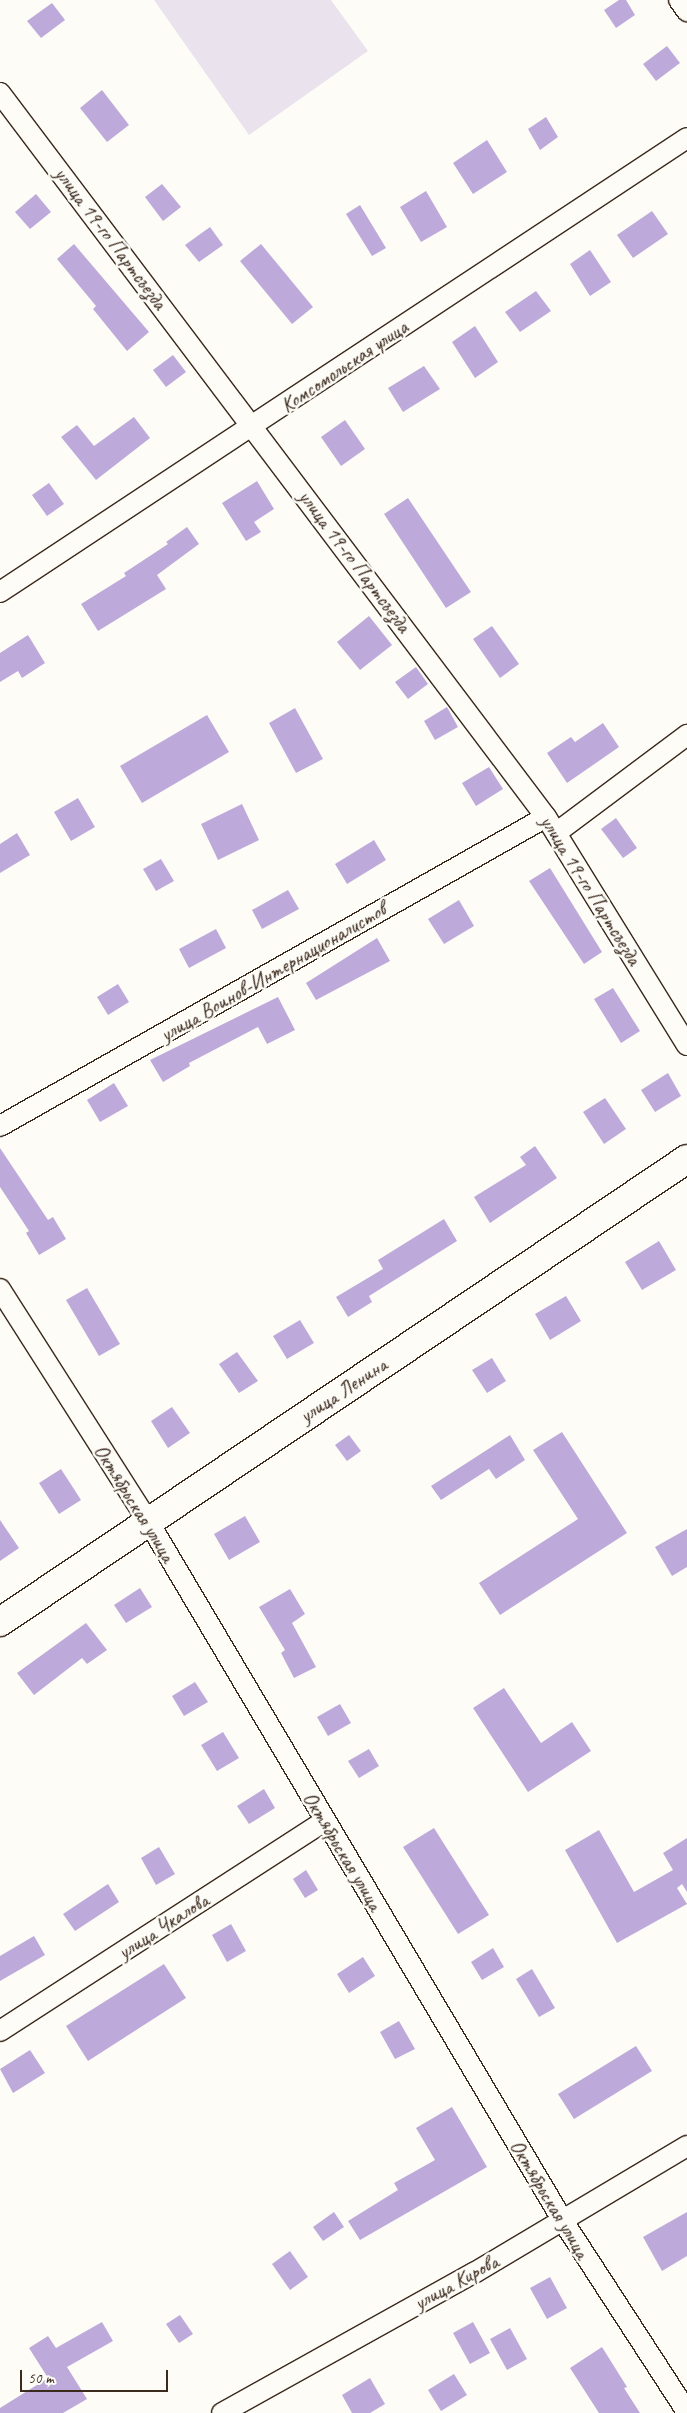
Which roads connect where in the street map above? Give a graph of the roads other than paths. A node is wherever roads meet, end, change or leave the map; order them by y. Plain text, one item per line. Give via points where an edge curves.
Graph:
1 (679, 0) edge
2 (687, 11) edge
3 (0, 93) edge
4 (687, 138) edge
5 (254, 426) junction
6 (0, 592) edge
7 (687, 735) edge
8 (551, 825) junction
9 (687, 1045) edge
10 (0, 1126) edge
11 (687, 1159) edge
12 (0, 1289) edge
13 (148, 1521) junction
14 (0, 1622) edge
15 (325, 1821) junction
16 (0, 2031) edge
17 (687, 2146) edge
18 (563, 2221) junction
19 (686, 2412) edge
20 (222, 2413) edge

1 - 2 street
3 - 5 street, улица 19-го Партсъезда
4 - 5 street, Комсомольская улица
5 - 6 street, Комсомольская улица
5 - 8 street, улица 19-го Партсъезда
7 - 8 street, улица Воинов-Интернационалистов
8 - 9 street, улица 19-го Партсъезда
8 - 10 street, улица Воинов-Интернационалистов
11 - 13 main road, улица Ленина
12 - 13 street, Октябрьская улица
13 - 14 main road, улица Ленина
13 - 15 street, Октябрьская улица
15 - 16 street, улица Чкалова
15 - 18 street, Октябрьская улица
17 - 18 street, улица Кирова
18 - 19 street, Октябрьская улица
18 - 20 street, улица Кирова

